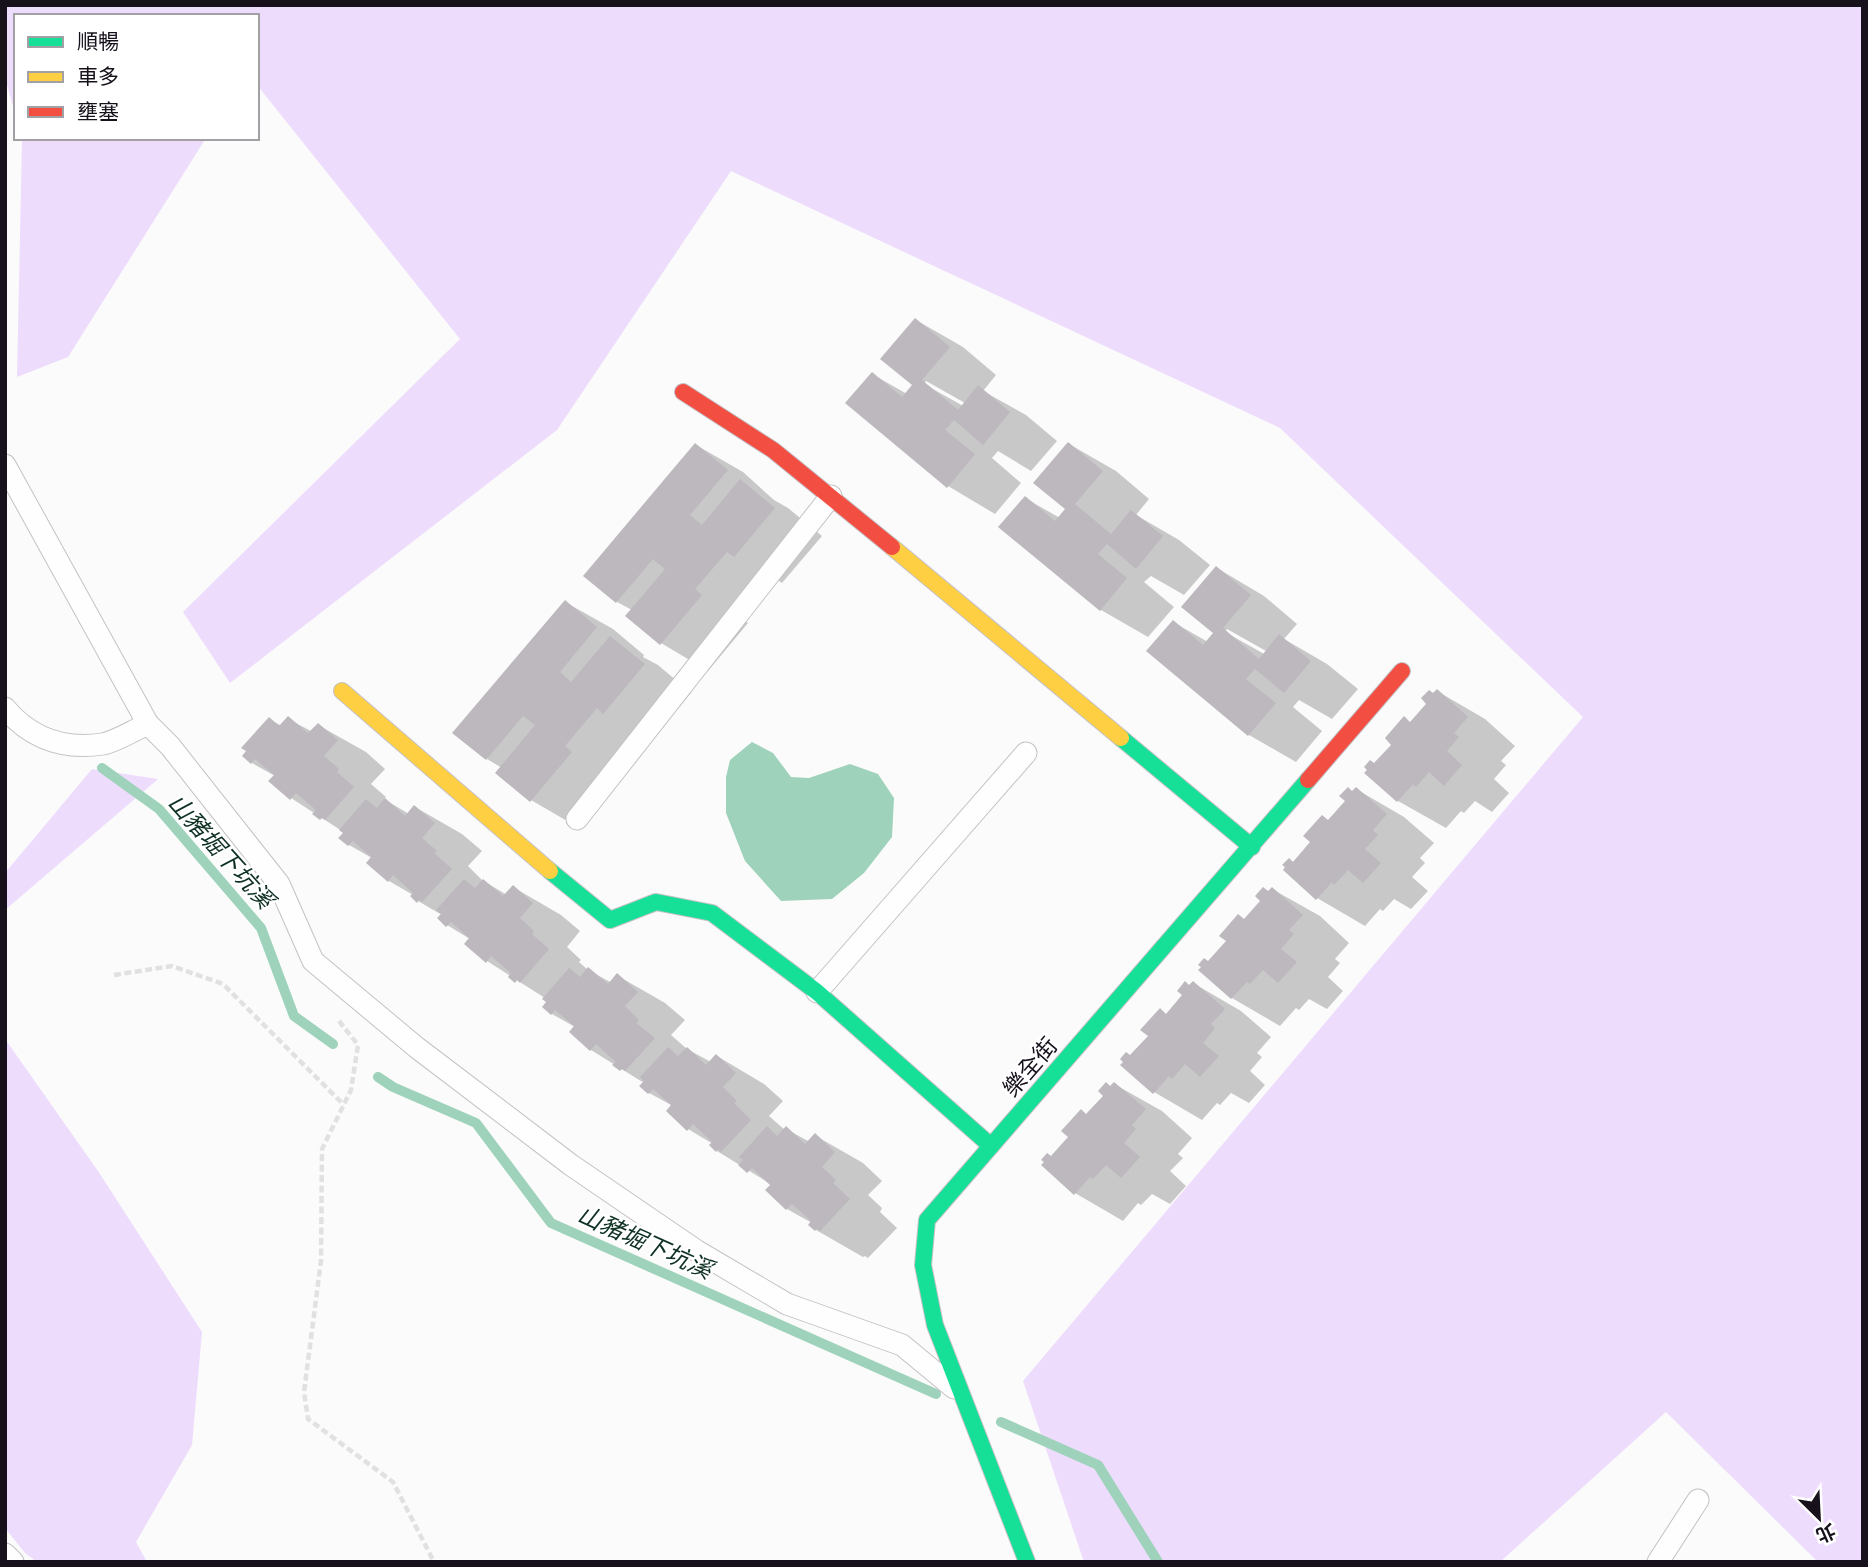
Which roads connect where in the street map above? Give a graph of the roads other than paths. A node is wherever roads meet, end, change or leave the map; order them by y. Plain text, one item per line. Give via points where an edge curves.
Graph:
1 (683, 392) dead end
2 (5, 465) edge
3 (831, 496) junction
4 (1402, 671) dead end
5 (342, 691) dead end
6 (5, 708) edge
7 (148, 724) junction
8 (1026, 753) dead end
9 (577, 819) dead end
10 (1252, 846) junction
11 (817, 992) junction
12 (991, 1146) junction
13 (964, 1396) junction
14 (1698, 1500) dead end
15 (5, 1554) edge
16 (13, 1562) edge
17 (1027, 1562) edge
18 (1658, 1562) edge

1 - 3 street via 773,450
2 - 7 lane
3 - 9 lane
3 - 10 street
4 - 10 street, 樂全街
5 - 11 street via 610,920 656,902 712,913
6 - 7 lane via 39,737 63,744 104,744
7 - 13 lane via 279,884 313,961 406,1038 571,1165 696,1251 787,1304 902,1345
8 - 11 lane
10 - 12 street, 樂全街
11 - 12 street
12 - 13 street, 樂全街 via 927,1220 923,1265 935,1325
13 - 17 street, 樂全街
14 - 18 lane
15 - 16 lane

